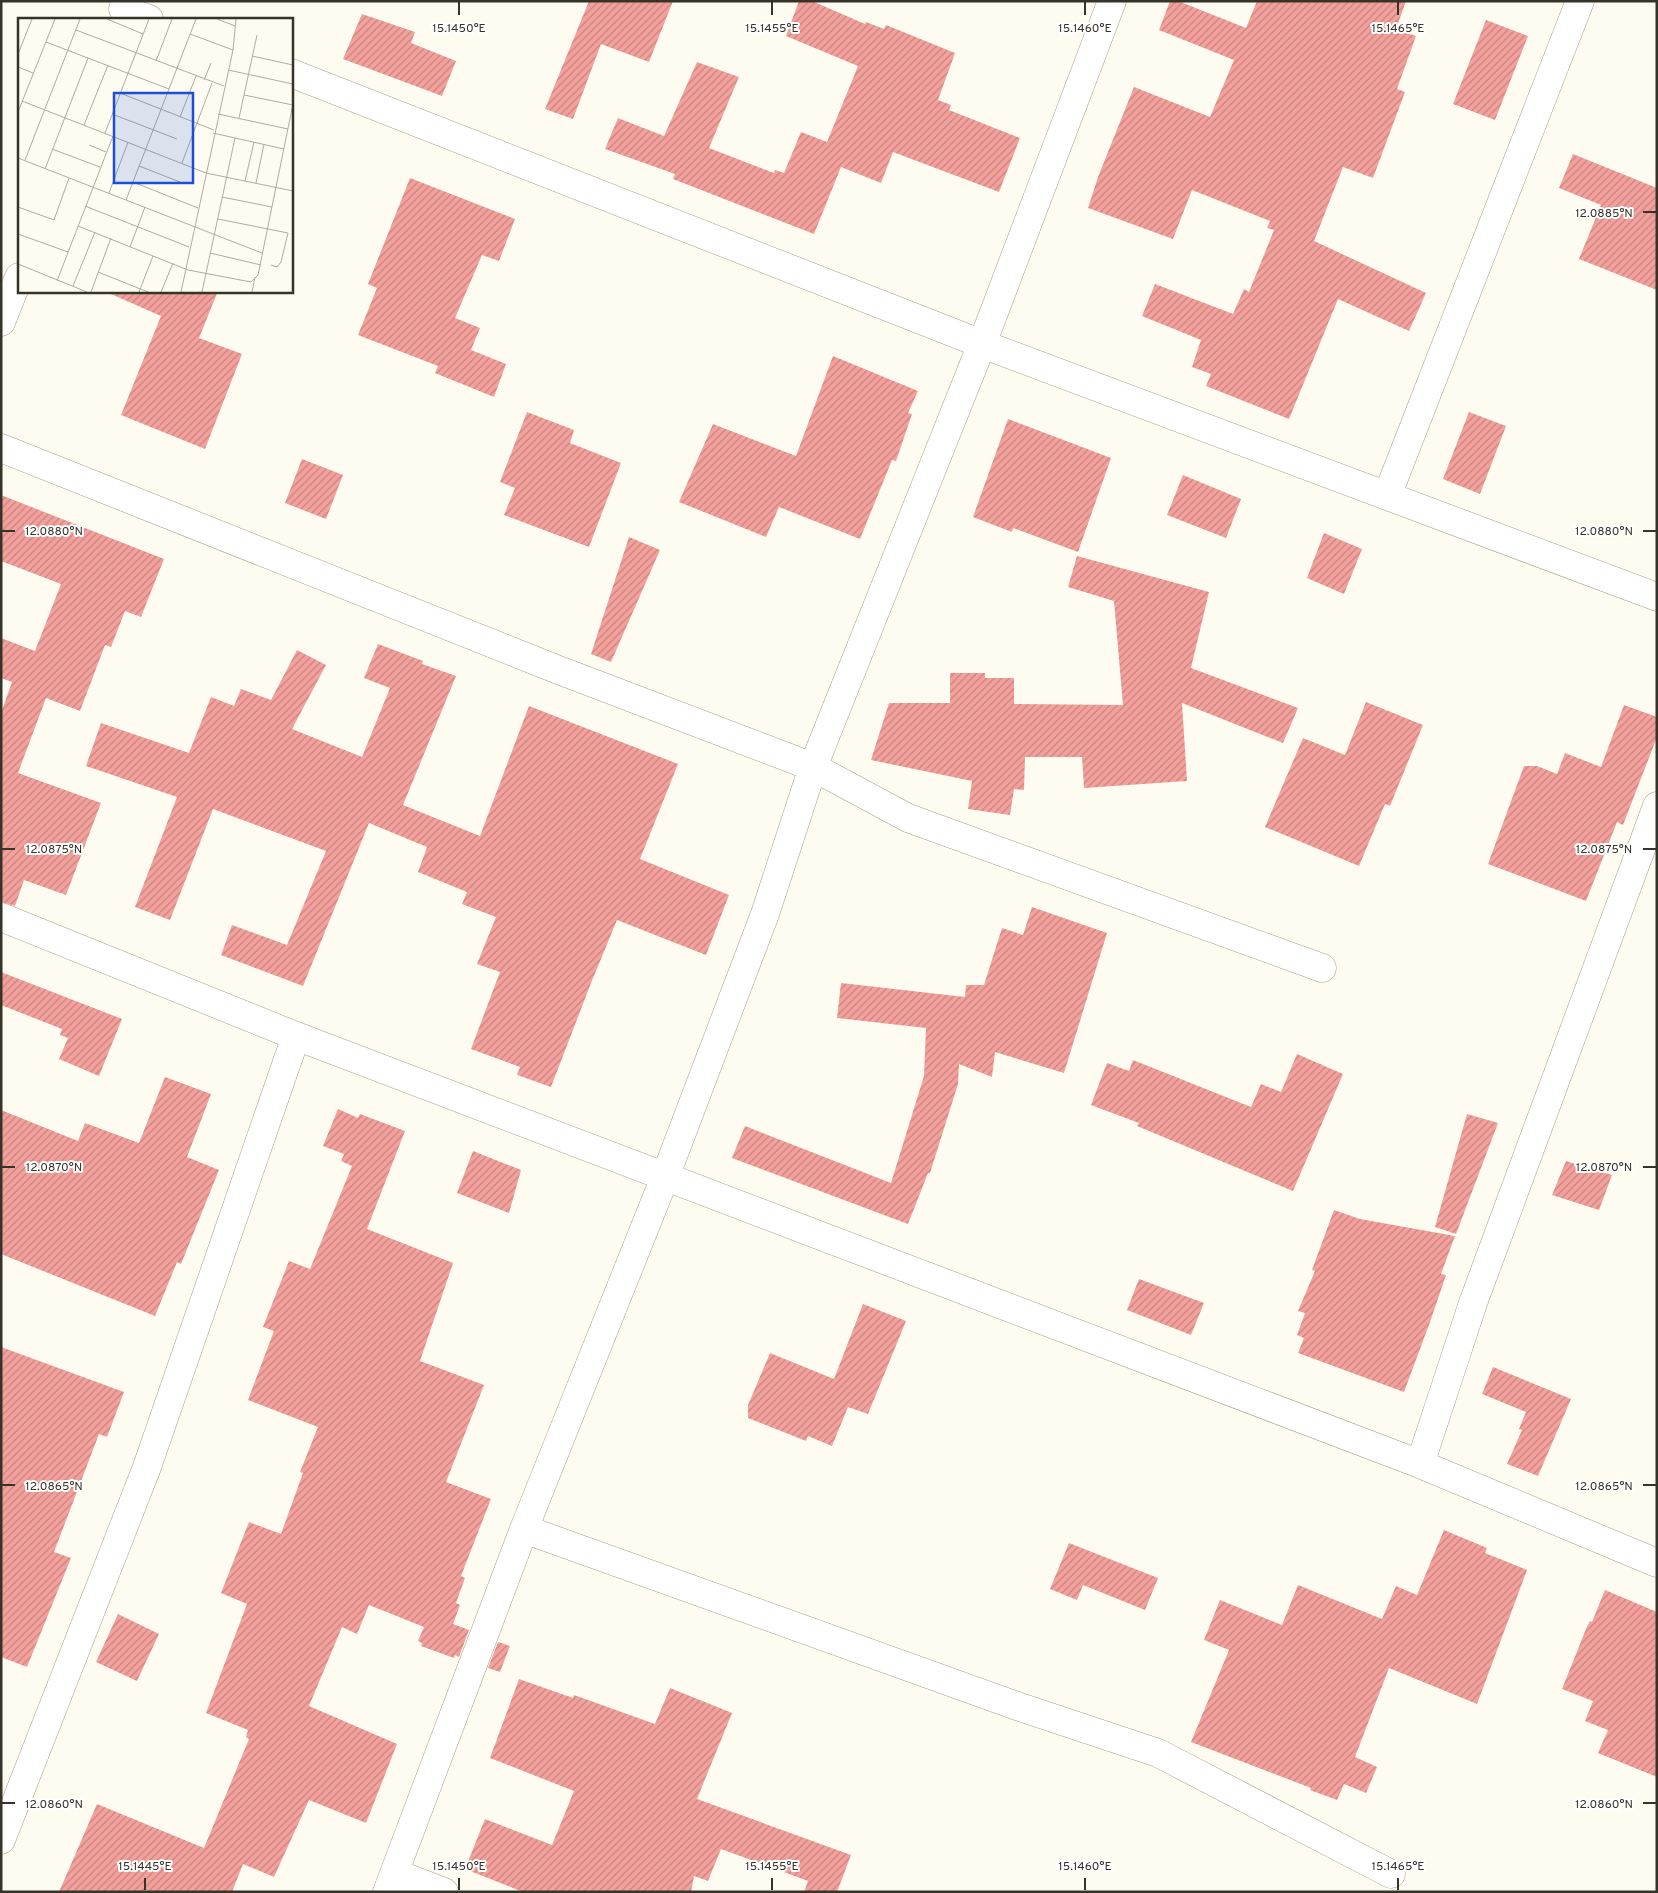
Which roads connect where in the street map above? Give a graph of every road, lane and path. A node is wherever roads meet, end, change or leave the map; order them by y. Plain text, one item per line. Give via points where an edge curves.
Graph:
1 (1112, 1) edge
2 (1580, 1) edge
3 (123, 10) edge
4 (146, 18) edge
5 (292, 73) edge
6 (18, 280) edge
7 (1, 322) edge
8 (982, 344) junction
9 (1, 448) edge
10 (1387, 496) junction
11 (1657, 597) edge
12 (813, 767) junction
13 (1657, 806) edge
14 (1, 917) edge
15 (1322, 968) dead end
16 (296, 1036) junction
17 (665, 1177) junction
18 (1420, 1464) junction
19 (524, 1529) junction
20 (1657, 1563) edge
21 (1, 1840) edge
22 (1390, 1874) dead end
23 (391, 1882) edge
24 (444, 1892) edge

1 - 8 street
2 - 10 street
3 - 4 street
5 - 8 street
6 - 7 street
8 - 10 street
8 - 12 street
9 - 12 street via 556,669
10 - 11 street
12 - 15 street via 908,818
12 - 17 street via 765,914
13 - 18 street via 1473,1303
14 - 16 street
16 - 17 street
16 - 21 street via 147,1468
17 - 18 street
17 - 19 street
18 - 20 street
19 - 22 street via 1011,1704 1158,1753
19 - 23 street
23 - 24 street

